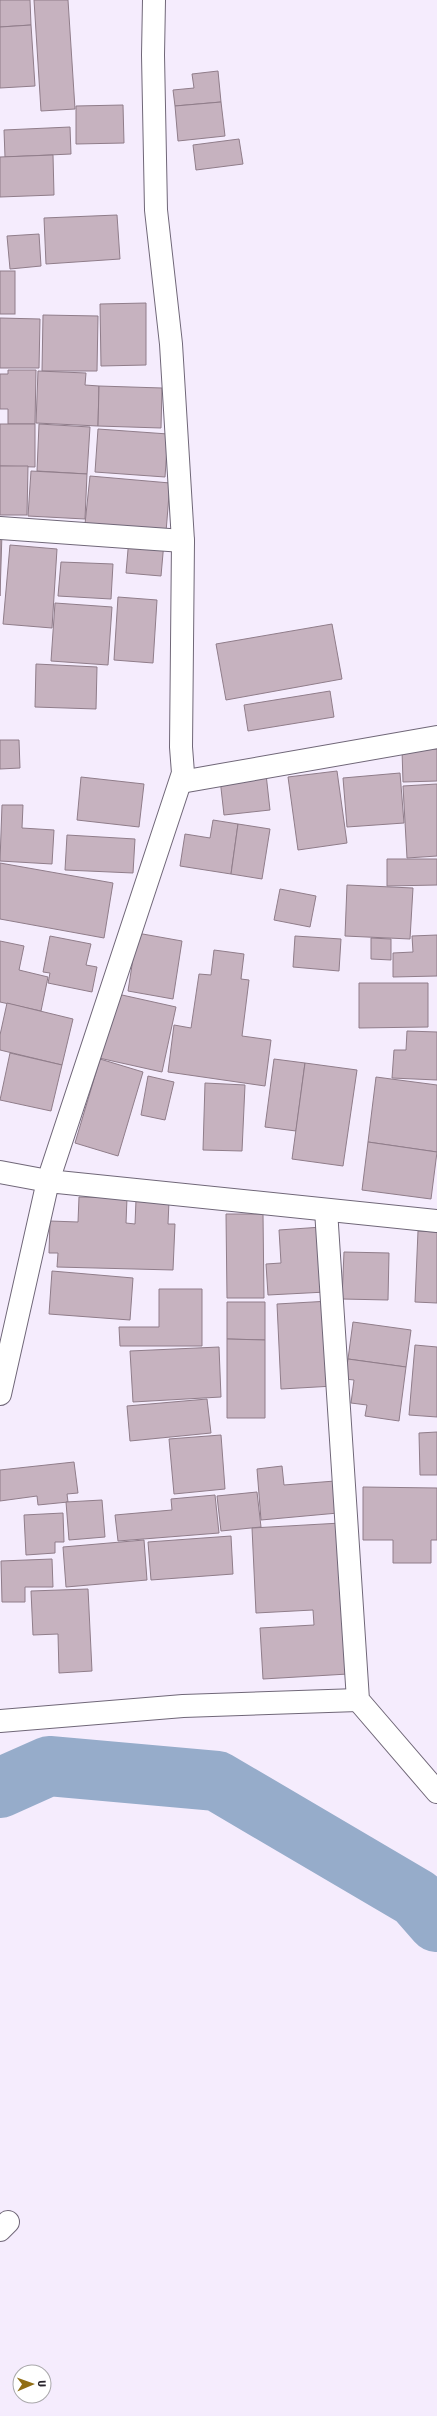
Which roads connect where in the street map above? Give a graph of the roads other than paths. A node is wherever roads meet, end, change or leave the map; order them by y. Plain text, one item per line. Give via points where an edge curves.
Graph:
1 (154, 0) edge
2 (0, 528) edge
3 (183, 541) junction
4 (437, 737) edge
5 (182, 778) junction
6 (0, 1172) edge
7 (48, 1181) junction
8 (326, 1210) junction
9 (437, 1221) edge
10 (0, 1394) edge
11 (358, 1700) junction
12 (0, 1721) edge
13 (437, 1792) edge

1 - 3 street via 156,210 170,344
2 - 3 street
3 - 5 street
4 - 5 street
5 - 7 street
6 - 7 street
7 - 8 street
7 - 10 street
8 - 9 street
8 - 11 street
11 - 12 street via 183,1706
11 - 13 street

